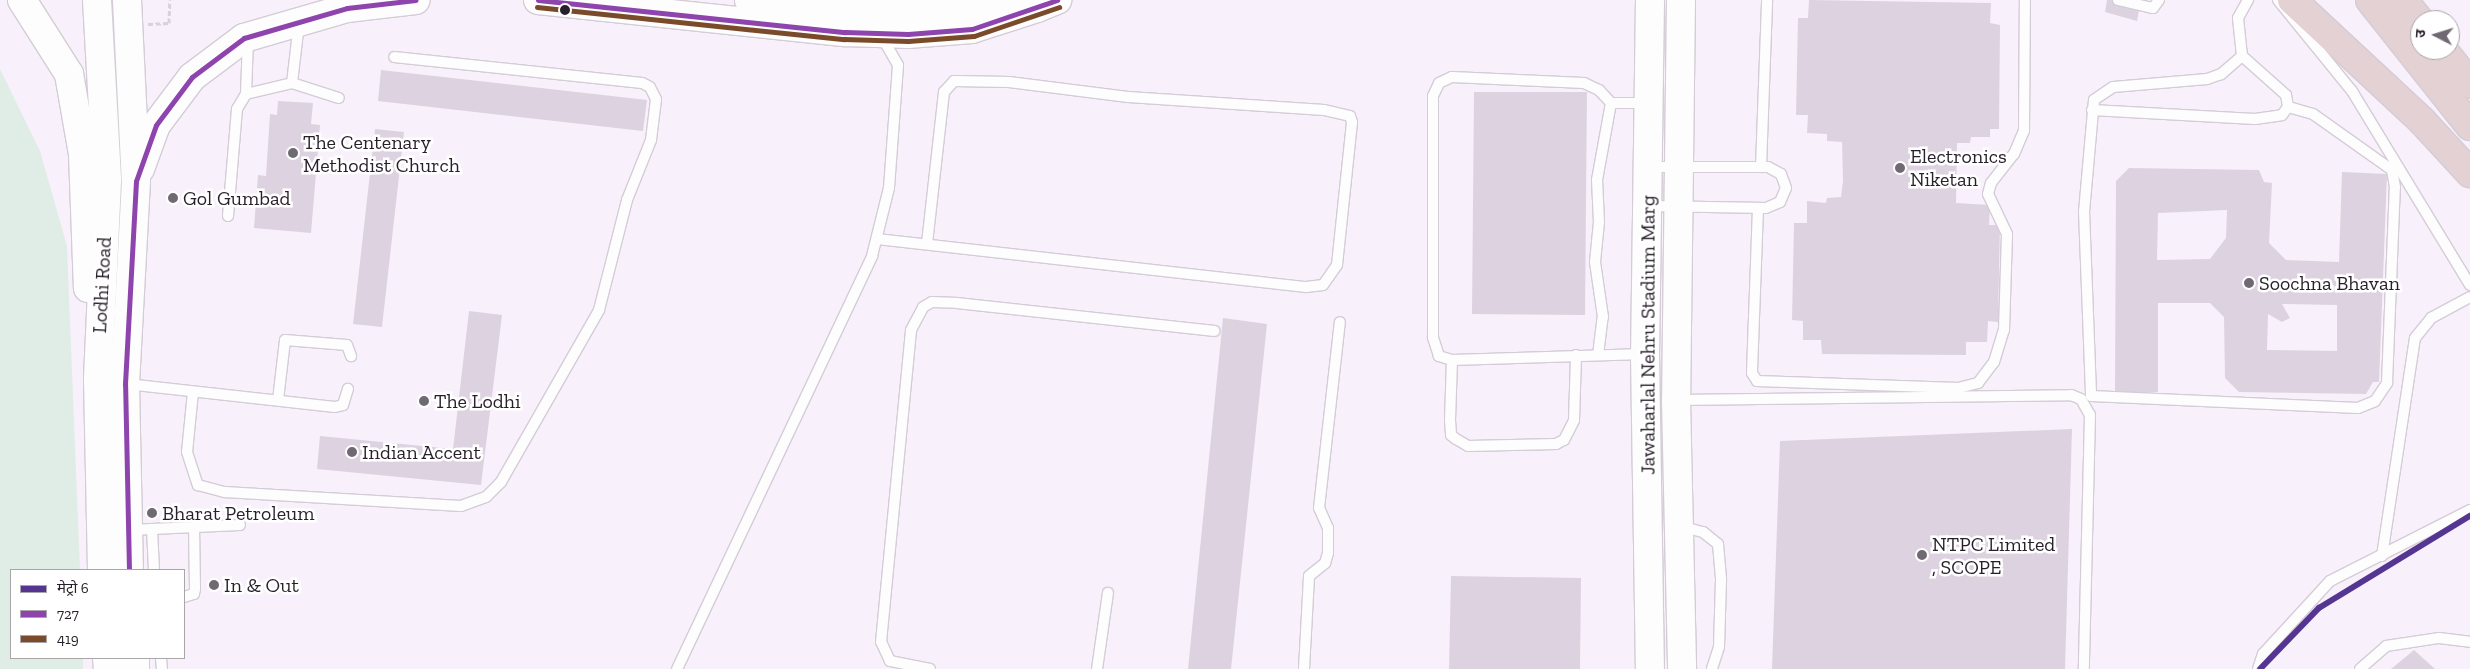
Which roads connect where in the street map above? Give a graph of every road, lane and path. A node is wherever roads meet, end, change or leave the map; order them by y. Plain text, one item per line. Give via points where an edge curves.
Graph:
1 (22, 0) edge
2 (97, 0) edge
3 (127, 0) edge
4 (416, 0) edge
5 (538, 0) edge
6 (749, 0) edge
7 (1650, 0) edge
8 (1681, 0) edge
9 (1767, 0) edge
10 (2025, 0) edge
11 (2118, 0) edge
12 (2159, 0) edge
13 (2248, 0) edge
14 (2278, 0) edge
15 (2292, 0) edge
16 (2370, 0) edge
17 (2403, 0) edge
18 (1047, 4) edge
19 (2411, 10) edge
20 (300, 20) junction
21 (879, 33) junction
22 (248, 37) junction
23 (2242, 56) junction
24 (394, 57) dead end
25 (2460, 59) edge
26 (2451, 60) edge
27 (2470, 67) edge
28 (292, 83) junction
29 (2470, 84) edge
30 (246, 94) junction
31 (339, 98) dead end
32 (1650, 102) junction
33 (1611, 103) junction
34 (2288, 107) junction
35 (2092, 110) junction
36 (2470, 126) edge
37 (1761, 167) junction
38 (1650, 168) junction
39 (1679, 168) junction
40 (2470, 173) edge
41 (136, 181) junction
42 (1650, 206) junction
43 (1679, 206) junction
44 (1758, 208) junction
45 (228, 216) dead end
46 (876, 239) junction
47 (927, 243) junction
48 (2470, 285) edge
49 (2470, 297) edge
50 (1340, 322) dead end
51 (1214, 331) dead end
52 (1645, 354) junction
53 (1576, 355) junction
54 (1598, 355) junction
55 (351, 356) dead end
56 (1452, 360) junction
57 (98, 379) junction
58 (125, 384) junction
59 (348, 390) dead end
60 (193, 392) junction
61 (278, 400) junction
62 (1676, 400) junction
63 (2470, 510) edge
64 (240, 525) dead end
65 (1679, 526) junction
66 (194, 528) junction
67 (139, 530) junction
68 (2382, 556) junction
69 (102, 569) edge
70 (129, 569) edge
71 (154, 569) edge
72 (1108, 593) dead end
73 (185, 597) edge
74 (2470, 642) edge
75 (677, 669) edge
76 (930, 669) edge
77 (1096, 669) edge
78 (1304, 669) edge
79 (1650, 669) edge
80 (1682, 669) edge
81 (1712, 669) edge
82 (2084, 669) edge
83 (2258, 669) edge
84 (2360, 669) edge

1 - 57 main road via 69,74 83,154 84,249
2 - 57 main road, Lodhi Road via 95,25 107,180
3 - 41 main road, Lodhi Road
4 - 20 main road via 384,2
5 - 21 main road
6 - 18 main road via 900,14
7 - 32 main road, Jawaharlal Nehru Stadium Marg
8 - 39 main road, Jawaharlal Nehru Stadium Marg
9 - 37 lane
10 - 44 lane via 2024,131 2014,154 1991,183 1988,194 2007,234 2004,330 1994,362 1978,383 1958,388 1757,381 1752,373
11 - 12 lane via 2153,8
13 - 23 lane via 2238,18
14 - 48 lane via 2352,91
15 - 40 highway via 2422,121
16 - 36 highway
17 - 19 highway
18 - 21 main road via 972,29
20 - 22 main road
20 - 28 lane
21 - 46 lane via 898,64 889,188
22 - 30 lane
22 - 41 main road via 192,77 156,125
23 - 34 lane via 2283,91
23 - 35 lane via 2221,74 2207,79 2113,87 2097,96
24 - 60 lane via 642,83 650,87 656,99 651,140 627,200 599,310 501,482 486,497 461,506 245,493 198,484 187,452
25 - 27 highway
26 - 29 highway
28 - 30 lane
28 - 31 lane
30 - 45 lane via 237,109
32 - 33 lane
32 - 38 main road, Jawaharlal Nehru Stadium Marg
33 - 54 lane via 1597,180 1599,222 1595,262 1603,317
33 - 56 lane via 1599,90 1584,83 1452,77 1439,83 1432,96 1433,337 1439,356
34 - 35 lane via 2282,115 2255,119
34 - 35 lane via 2313,114 2392,170 2396,187 2387,384 2375,401 2358,408 2091,396 2084,211
37 - 39 lane
37 - 44 lane via 1778,170 1786,188 1776,206
38 - 39 lane
38 - 42 main road, Jawaharlal Nehru Stadium Marg
39 - 43 main road, Jawaharlal Nehru Stadium Marg
41 - 58 main road, Lodhi Road
42 - 43 lane
42 - 52 main road, Jawaharlal Nehru Stadium Marg
43 - 44 lane
43 - 62 main road, Jawaharlal Nehru Stadium Marg
46 - 47 lane
46 - 75 lane via 764,491
47 - 47 lane via 1306,287 1323,285 1337,265 1352,122 1350,116 1324,110 1128,98 1009,82 954,81 944,92
49 - 68 lane via 2431,318 2415,338
50 - 78 lane via 1319,508 1328,528 1328,553 1325,563 1309,576
51 - 76 lane via 957,303 932,302 923,307 910,340 881,642 890,661
52 - 54 lane
52 - 79 main road, Jawaharlal Nehru Stadium Marg
53 - 54 lane
53 - 56 lane
53 - 56 lane via 1574,420 1564,440 1556,444 1468,446 1456,440 1451,435 1450,420
55 - 61 lane via 347,345 285,340
57 - 69 main road, Lodhi Road
58 - 60 lane
58 - 67 main road, Lodhi Road
59 - 61 lane via 343,405
60 - 61 lane
62 - 65 main road, Jawaharlal Nehru Stadium Marg
62 - 82 lane via 2071,395 2081,399 2090,416
63 - 68 lane
64 - 66 lane
65 - 80 main road, Jawaharlal Nehru Stadium Marg
65 - 81 lane via 1703,532 1718,544 1721,580 1719,647
66 - 67 lane
66 - 73 lane via 195,589 194,594
67 - 70 main road, Lodhi Road
67 - 71 lane
68 - 83 lane via 2330,581 2262,654
72 - 77 lane
74 - 84 lane via 2439,638 2386,646

